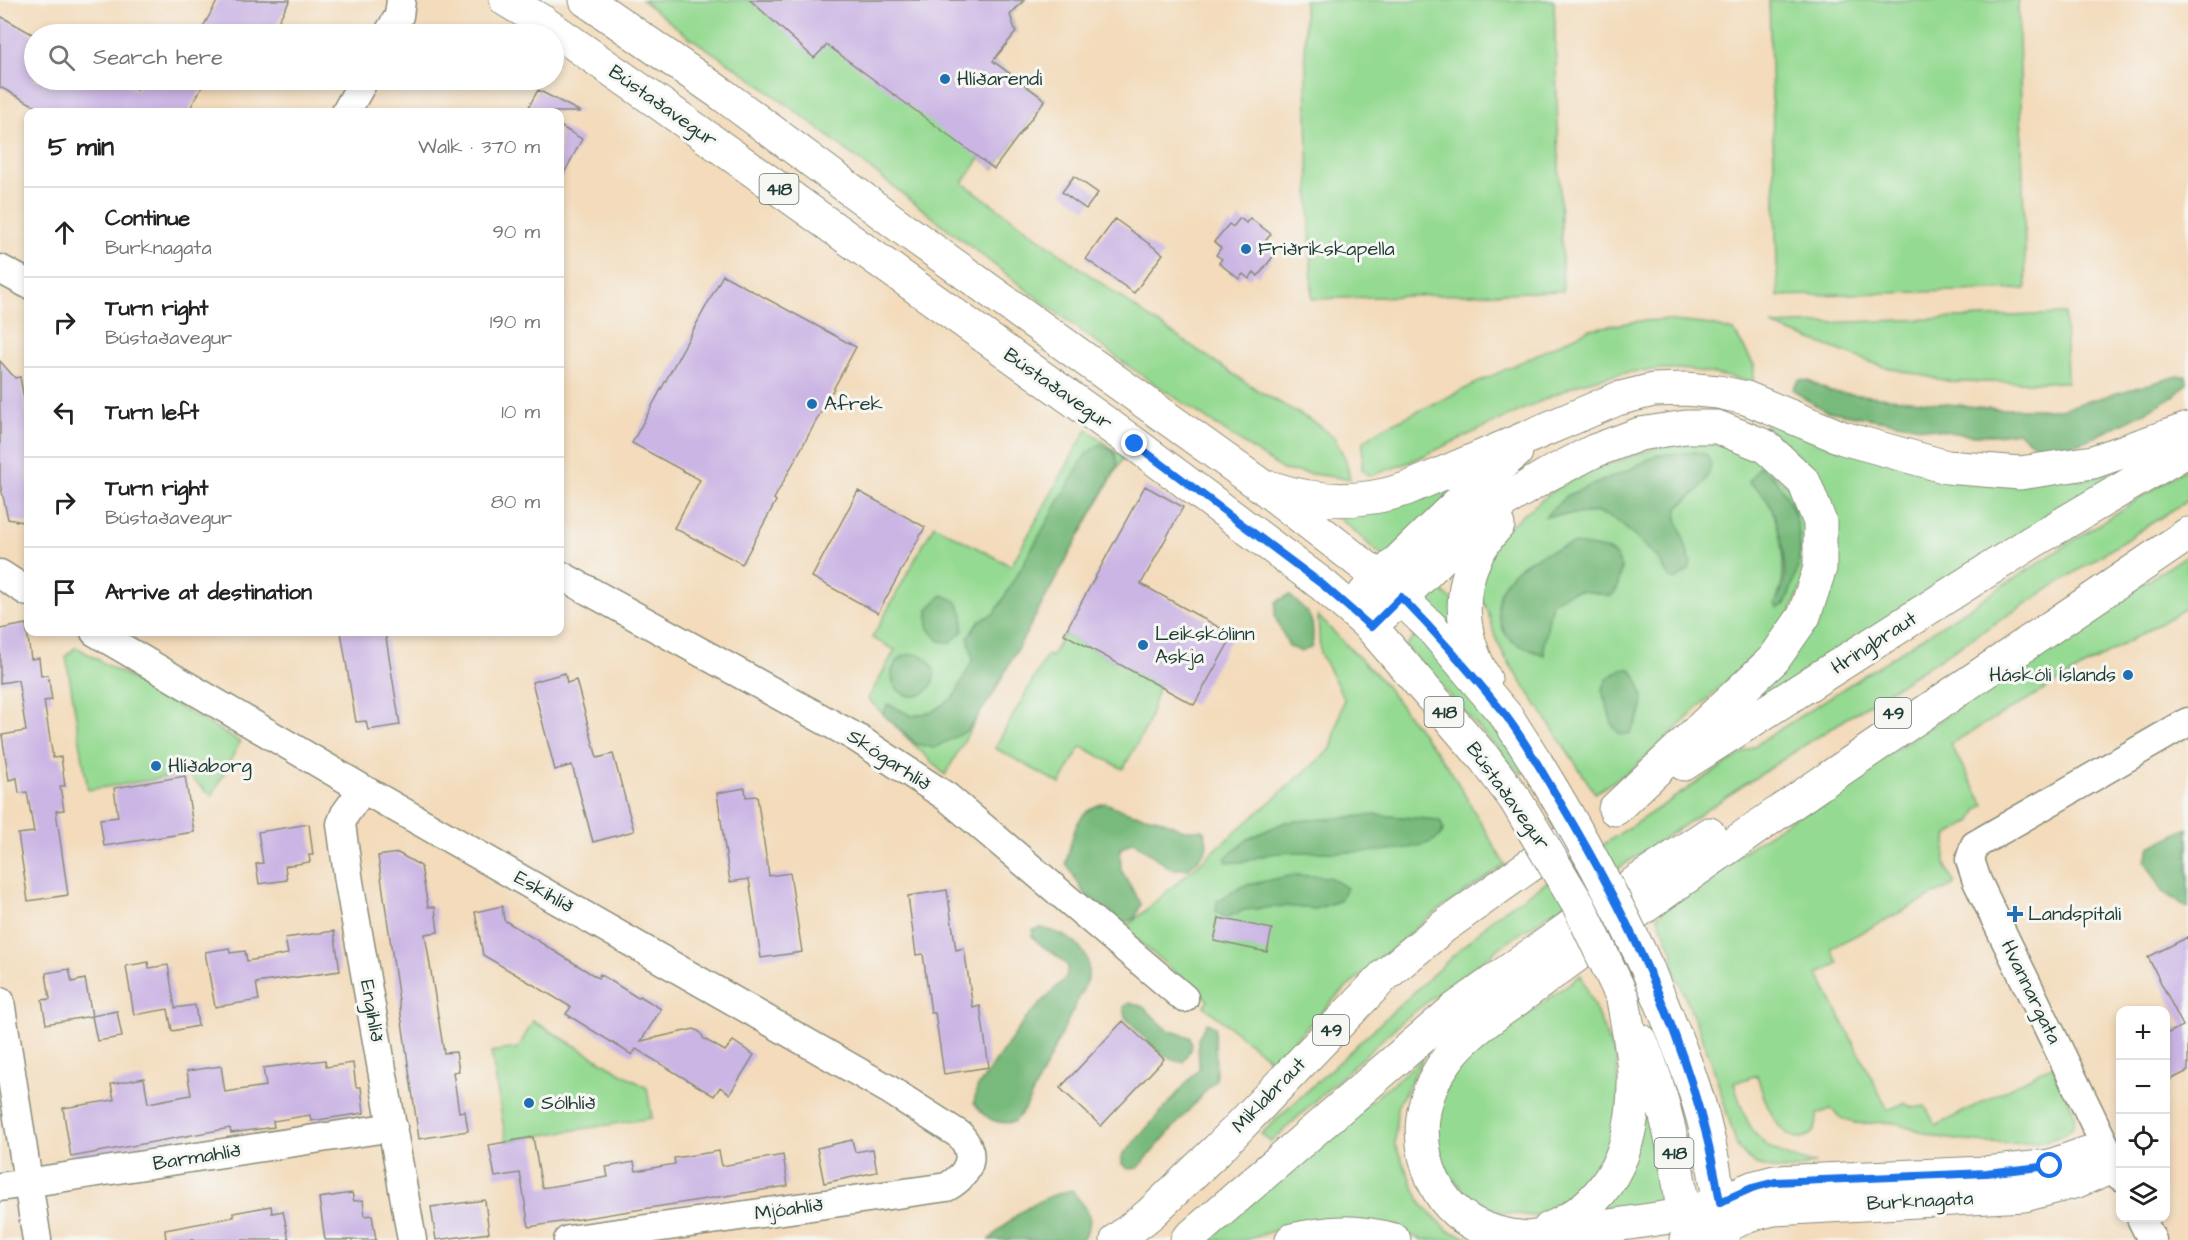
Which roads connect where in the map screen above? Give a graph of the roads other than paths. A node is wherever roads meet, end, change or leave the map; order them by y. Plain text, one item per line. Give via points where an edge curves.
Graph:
1 (506, 0) edge
2 (586, 0) edge
3 (546, 24) edge
4 (564, 37) edge
5 (358, 90) edge
6 (348, 108) edge
7 (0, 269) edge
8 (24, 282) edge
9 (1549, 428) junction
10 (2188, 429) edge
11 (2188, 450) edge
12 (1547, 475) junction
13 (1259, 484) junction
14 (2188, 525) edge
15 (2188, 534) edge
16 (0, 574) edge
17 (564, 577) edge
18 (1390, 587) junction
19 (24, 589) edge
20 (1361, 617) junction
21 (102, 636) edge
22 (1507, 717) junction
23 (2188, 722) edge
24 (363, 789) junction
25 (1615, 808) junction
26 (1563, 841) joint
27 (1621, 995) junction
28 (1184, 998) dead end
29 (0, 1000) edge
30 (393, 1127) junction
31 (2114, 1162) edge
32 (957, 1178) joint
33 (28, 1183) junction
34 (0, 1188) edge
35 (2143, 1222) edge
36 (1722, 1223) edge
37 (1684, 1232) edge
38 (1528, 1238) junction
39 (37, 1240) edge
40 (412, 1240) edge
41 (568, 1240) edge
42 (1117, 1240) edge
43 (1187, 1240) edge
44 (1292, 1240) edge
45 (1394, 1240) edge
46 (2152, 1240) edge

1 - 3 main road, Bústaðavegur / 418
2 - 13 main road, Bústaðavegur / 418
4 - 20 main road, Bústaðavegur / 418 via 1135,444
5 - 6 street
7 - 8 street
9 - 10 main road via 1617,399 1653,390 1718,392 1746,398 1843,438 1947,467 2020,473 2093,462
9 - 13 main road via 1382,497 1319,499
9 - 18 main road via 1482,480
11 - 25 main road, Hringbraut / 49 via 2032,542
12 - 18 main road via 1512,496
12 - 22 main road via 1489,534 1467,576 1464,599 1469,636 1480,670
12 - 25 main road via 1594,451 1640,434 1717,427 1765,446 1804,482 1820,522 1820,568 1804,616 1774,659
13 - 18 main road, Bústaðavegur / 418
14 - 43 main road, 49 via 2116,566 1600,906 1455,1009
15 - 38 main road, Burknagata via 1713,857 1491,1019 1456,1049 1432,1086 1422,1119 1423,1154 1431,1175 1448,1204 1464,1220 1486,1231
16 - 19 street
17 - 28 street, Skógarhlíð via 857,738 947,797
18 - 20 main road
18 - 22 main road, Bústaðavegur / 418 via 1431,627
20 - 27 main road, Bústaðavegur / 418, bridge via 1515,799 1579,906
21 - 24 street, Eskihlíð
22 - 36 main road, Bústaðavegur / 418, bridge via 1578,832 1648,970 1703,1118
23 - 31 street, Hvannargata via 1996,832 1975,845 1971,854 1977,881
24 - 30 street, Engihlíð via 341,824
24 - 32 street, Eskihlíð via 888,1089 960,1135 968,1144 970,1157
25 - 26 main road, Hringbraut / 49
26 - 42 main road, Miklabraut / 49 via 1443,927 1384,976 1218,1149
27 - 37 main road, Bústaðavegur / 418 via 1662,1102 1680,1182
27 - 38 main road via 1634,1074 1630,1129 1623,1155 1593,1199 1569,1218
29 - 33 street
30 - 33 street, Barmahlíð
30 - 40 street, Engihlíð
31 - 36 main road, Burknagata via 2077,1181 2024,1195 1774,1209
32 - 41 street, Mjóahlíð
33 - 34 street, Barmahlíð
33 - 39 street
35 - 46 street
36 - 37 main road, Burknagata
37 - 38 main road, Burknagata
44 - 45 main road via 1325,1233 1366,1233

